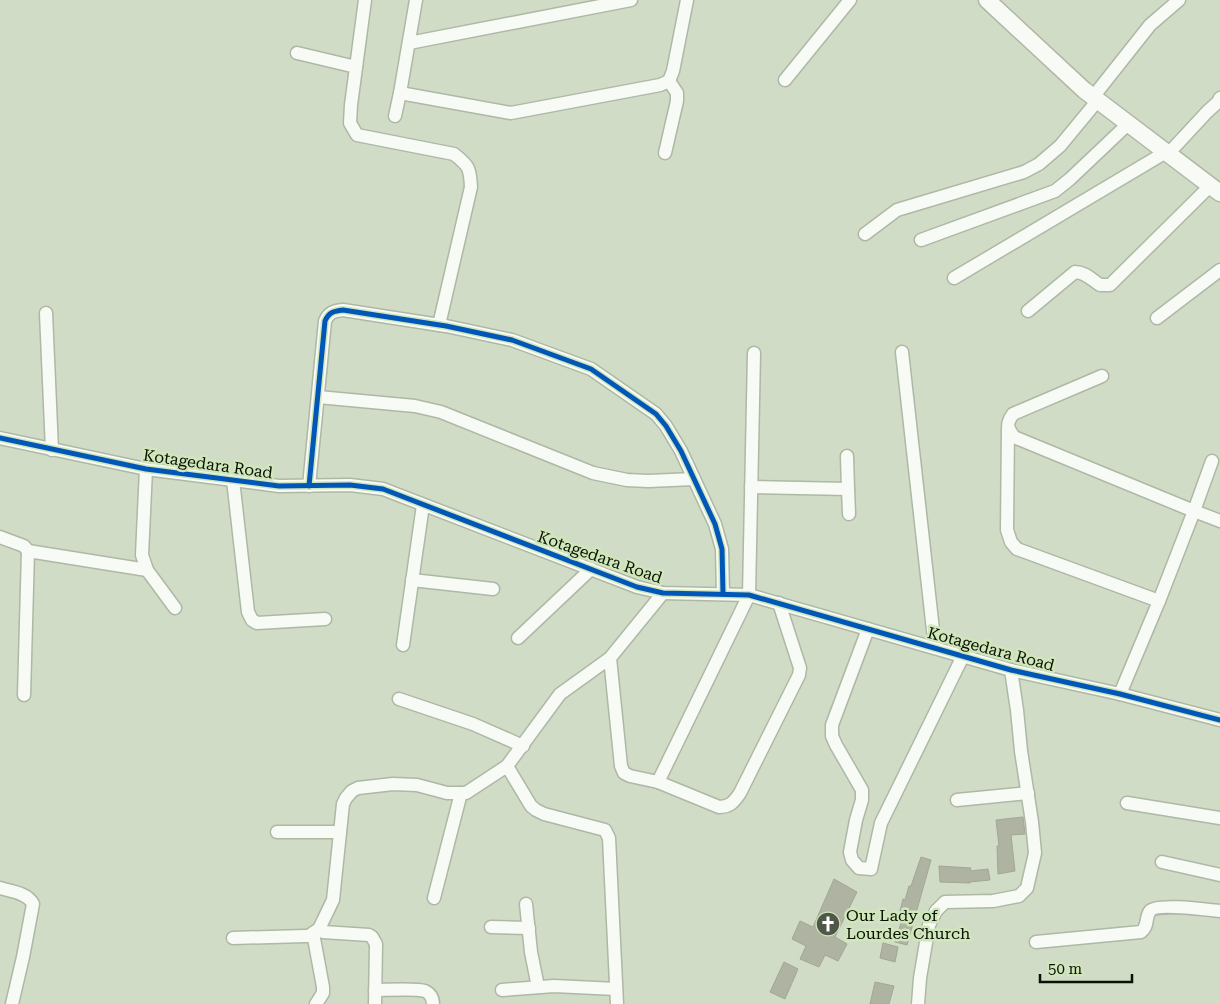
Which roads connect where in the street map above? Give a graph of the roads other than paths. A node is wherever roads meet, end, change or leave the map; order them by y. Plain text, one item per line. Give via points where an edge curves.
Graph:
1 (365, 0) edge
2 (416, 0) edge
3 (631, 0) edge
4 (687, 0) edge
5 (850, 0) edge
6 (987, 0) edge
7 (1180, 0) edge
8 (409, 43) junction
9 (297, 53) dead end
10 (356, 67) junction
11 (785, 80) dead end
12 (669, 81) junction
13 (400, 93) junction
14 (1220, 98) edge
15 (1095, 99) junction
16 (395, 116) dead end
17 (1128, 124) junction
18 (665, 152) dead end
19 (1167, 153) junction
20 (1215, 190) edge
21 (865, 234) dead end
22 (921, 240) dead end
23 (1220, 270) edge
24 (954, 278) dead end
25 (1028, 311) dead end
26 (46, 313) dead end
27 (1157, 318) dead end
28 (439, 325) junction
29 (902, 352) dead end
30 (754, 353) dead end
31 (1102, 376) dead end
32 (318, 397) junction
33 (1008, 428) junction
34 (0, 438) edge
35 (52, 450) junction
36 (848, 456) dead end
37 (1212, 461) dead end
38 (146, 469) junction
39 (694, 479) junction
40 (233, 480) junction
41 (310, 486) junction
42 (751, 487) junction
43 (848, 489) junction
44 (423, 505) junction
45 (1194, 511) junction
46 (849, 514) dead end
47 (1220, 521) edge
48 (0, 537) edge
49 (28, 551) junction
50 (591, 569) junction
51 (147, 570) junction
52 (412, 580) junction
53 (493, 589) dead end
54 (663, 593) junction
55 (723, 594) junction
56 (749, 595) junction
57 (1159, 602) junction
58 (779, 604) junction
59 (175, 608) dead end
60 (324, 619) dead end
61 (868, 629) junction
62 (518, 638) dead end
63 (403, 645) dead end
64 (935, 648) junction
65 (963, 656) junction
66 (610, 658) junction
67 (1011, 670) junction
68 (1120, 694) junction
69 (24, 695) dead end
70 (399, 700) dead end
71 (1220, 720) edge
72 (523, 746) junction
73 (508, 766) junction
74 (658, 782) junction
75 (462, 793) junction
76 (1028, 793) junction
77 (957, 800) dead end
78 (1127, 802) dead end
79 (1220, 818) edge
80 (277, 832) dead end
81 (340, 832) junction
82 (1162, 862) dead end
83 (1220, 874) edge
84 (0, 888) edge
85 (434, 898) dead end
86 (526, 904) dead end
87 (1220, 911) edge
88 (491, 927) dead end
89 (529, 928) junction
90 (316, 931) junction
91 (232, 938) dead end
92 (1036, 942) dead end
93 (538, 987) junction
94 (616, 989) junction
95 (376, 990) junction
96 (502, 990) dead end
97 (12, 1004) edge
98 (316, 1004) edge
99 (375, 1004) edge
100 (434, 1004) edge
101 (617, 1004) edge
102 (918, 1004) edge

1 - 10 street
2 - 8 street
3 - 8 street
4 - 12 street
5 - 11 street
6 - 15 street
7 - 15 street via 1150,25
8 - 13 street
9 - 10 street
10 - 28 street via 350,123 357,135 454,154 470,172 471,187
12 - 13 street via 511,113
12 - 18 street via 677,101
13 - 16 street
14 - 19 street
15 - 17 street
15 - 21 street via 1060,146 1039,164 1024,172 897,210
17 - 19 street
17 - 22 street via 1055,191
19 - 20 street
19 - 24 street
20 - 25 street via 1110,285 1100,286 1086,275 1075,272
23 - 27 street
26 - 35 street
28 - 32 street via 343,310 332,312 324,321
28 - 39 street via 512,340 591,369 656,414 681,451
29 - 64 street
30 - 42 street
31 - 33 street via 1014,414 1008,421
32 - 39 street via 415,406 441,412 593,473 627,480
32 - 41 street
33 - 45 street via 1014,437
33 - 57 street via 1007,530 1017,549
34 - 35 street, Kotagedara Road
35 - 38 street, Kotagedara Road
36 - 43 street
37 - 45 street
38 - 40 street, Kotagedara Road
38 - 51 street via 142,555
39 - 55 street via 716,524 722,549
40 - 41 street, Kotagedara Road
40 - 60 street via 250,616 257,623
41 - 44 street, Kotagedara Road via 350,485 383,489
42 - 43 street
42 - 56 street
43 - 46 street
44 - 50 street, Kotagedara Road
44 - 52 street
45 - 47 street
45 - 57 street
48 - 49 street via 24,546
49 - 51 street
49 - 69 street
50 - 54 street, Kotagedara Road via 637,587
50 - 62 street
51 - 59 street
52 - 53 street
52 - 63 street
54 - 55 street, Kotagedara Road
54 - 66 street
55 - 56 street, Kotagedara Road
56 - 58 street, Kotagedara Road
56 - 74 street
57 - 68 street
58 - 61 street, Kotagedara Road
58 - 74 street via 800,668 799,675 734,803 720,807
61 - 64 street, Kotagedara Road
61 - 65 street via 832,725 832,736 862,790 850,852 859,868 871,870 881,823
64 - 65 street, Kotagedara Road
65 - 67 street, Kotagedara Road
66 - 72 street via 560,694
66 - 74 street via 621,766 630,776
67 - 68 street, Kotagedara Road
67 - 76 street
68 - 71 street, Kotagedara Road
70 - 72 street via 473,724
72 - 73 street
73 - 75 street
73 - 94 street via 530,806 544,814 605,830 610,838
75 - 81 street via 447,793 417,785 358,788 343,804
75 - 85 street
76 - 77 street
76 - 102 street via 1035,853 1027,888 1019,896 993,901 945,902 936,911 929,925
78 - 79 street
80 - 81 street
81 - 90 street via 333,900
82 - 83 street
84 - 97 street via 27,896 33,904
86 - 89 street
87 - 92 street via 1166,906 1152,908 1147,925 1141,932
88 - 89 street
89 - 93 street
90 - 91 street via 309,936
90 - 95 street via 372,936 376,944
90 - 98 street via 324,993
93 - 94 street
93 - 96 street
94 - 101 street
95 - 99 street
95 - 100 street via 423,990 430,994

